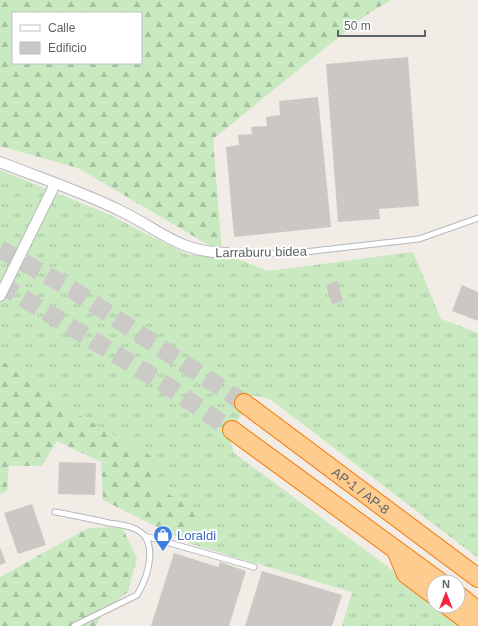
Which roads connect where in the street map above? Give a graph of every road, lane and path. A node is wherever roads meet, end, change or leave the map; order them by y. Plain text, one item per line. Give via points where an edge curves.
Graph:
1 (0, 162) edge
2 (55, 184) junction
3 (478, 218) edge
4 (227, 253) joint
5 (0, 296) edge
6 (244, 404) tunnel mouth
7 (232, 430) tunnel mouth
8 (55, 512) dead end
9 (145, 536) junction
10 (396, 550) junction
11 (254, 567) dead end
12 (429, 574) edge
13 (478, 578) edge
14 (426, 589) edge
15 (466, 601) edge
16 (478, 611) edge
17 (459, 614) edge
18 (74, 626) edge
19 (475, 626) edge

1 - 2 street, Larraburu bidea
2 - 4 street, Larraburu bidea via 121,211 178,244 209,253
2 - 5 street
3 - 4 lane, Larraburu bidea via 419,239 287,254
6 - 13 highway, AP-1 / AP-8
7 - 10 highway, AP-1 / AP-8
8 - 9 lane via 134,528
9 - 11 lane
9 - 18 lane via 150,550 146,574 137,595
10 - 12 highway, AP-1 / AP-8
10 - 14 highway via 406,574
15 - 16 highway
17 - 19 highway

